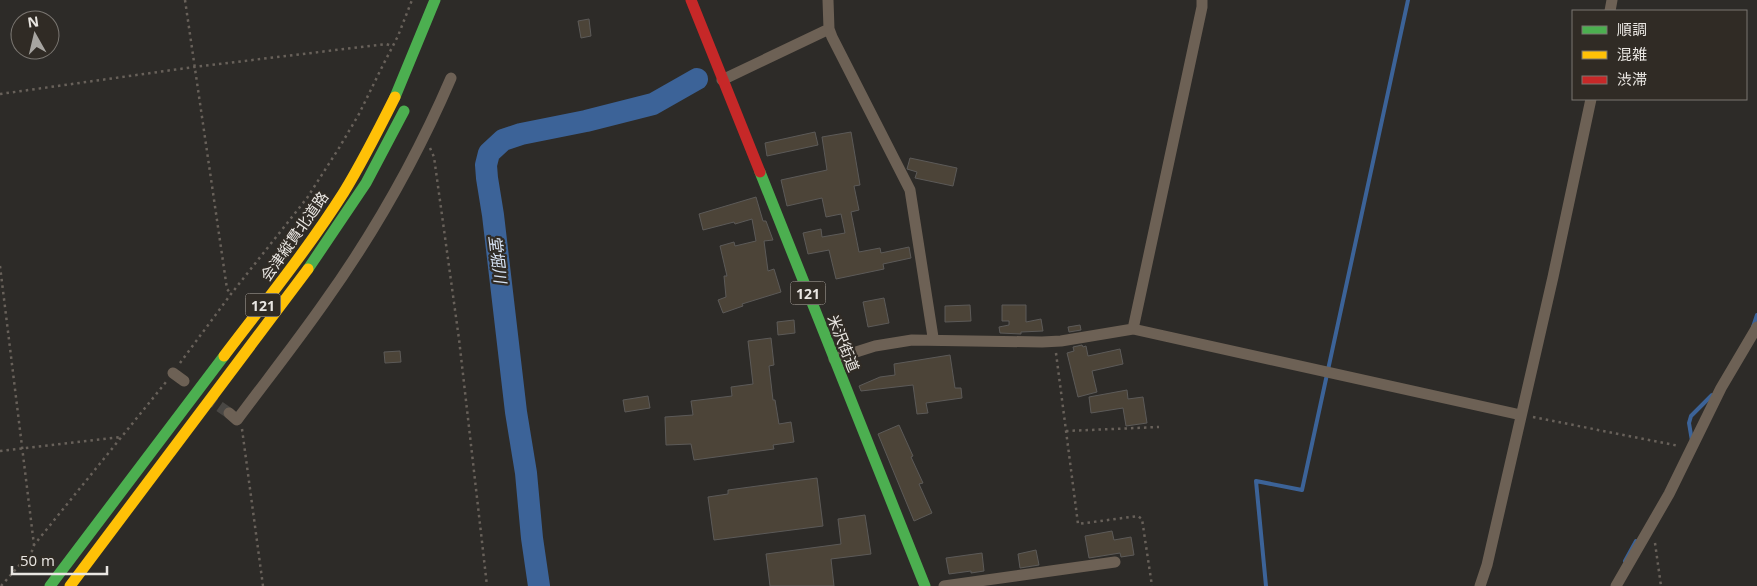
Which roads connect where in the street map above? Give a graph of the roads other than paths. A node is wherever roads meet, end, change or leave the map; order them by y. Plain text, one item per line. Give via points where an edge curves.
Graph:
1 (435, 0) edge
2 (691, 0) edge
3 (828, 0) edge
4 (1202, 0) edge
5 (829, 29) junction
6 (451, 78) dead end
7 (722, 80) junction
8 (410, 97) dead end
9 (1591, 100) edge
10 (1757, 327) edge
11 (1133, 328) junction
12 (933, 337) dead end
13 (834, 360) junction
14 (173, 373) road end
15 (184, 381) dead end
16 (1522, 415) junction
17 (233, 416) road end
18 (1115, 562) dead end
19 (50, 586) edge
20 (70, 586) edge
21 (925, 586) edge
22 (944, 586) edge
23 (1480, 586) edge
24 (1616, 586) edge

1 - 19 highway, 会津縦貫北道路 / 121 via 388,112 332,209 272,294
2 - 7 highway, 米沢街道 / 121
3 - 5 street
4 - 11 street
5 - 7 street
5 - 12 street via 910,190
6 - 17 street via 422,140 380,216 324,304
7 - 13 highway, 米沢街道 / 121
8 - 20 highway, 会津縦貫北道路 / 121 via 366,183 318,256
9 - 16 street
10 - 24 street
11 - 13 street via 1054,341 912,340 875,346
11 - 16 street
13 - 21 highway, 米沢街道 / 121
14 - 15 street
16 - 23 street
18 - 22 street

